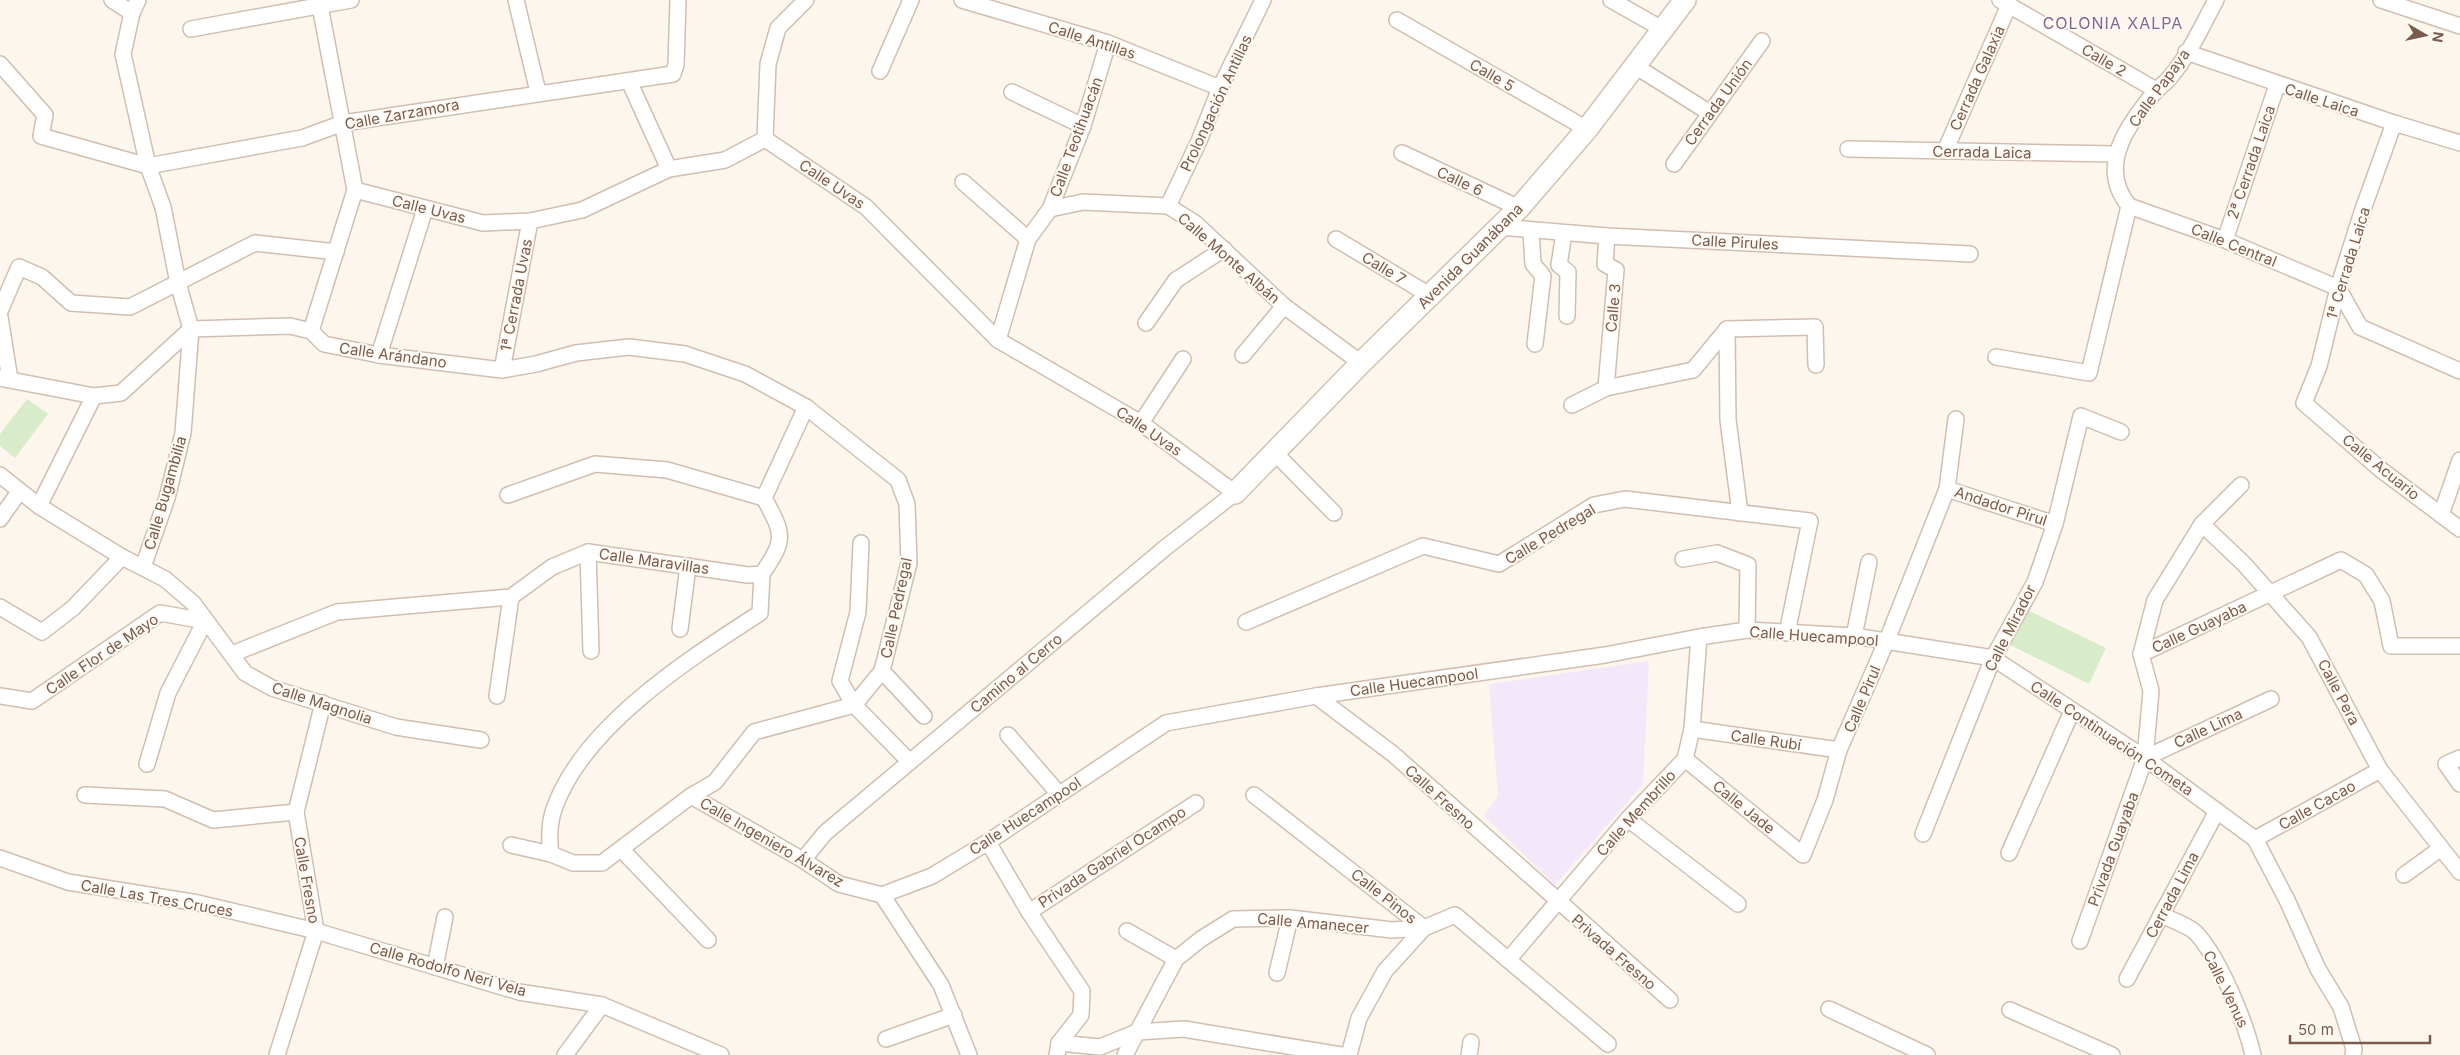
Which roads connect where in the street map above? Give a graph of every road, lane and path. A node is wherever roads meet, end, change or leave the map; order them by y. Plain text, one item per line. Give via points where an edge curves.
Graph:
1 (112, 0) edge
2 (351, 0) edge
3 (516, 0) edge
4 (678, 0) edge
5 (806, 0) edge
6 (911, 0) edge
7 (962, 0) edge
8 (1263, 0) edge
9 (1611, 0) edge
10 (1685, 0) edge
11 (2216, 0) edge
12 (2381, 0) edge
13 (2004, 3) edge
14 (320, 6) junction
15 (135, 7) edge
16 (1397, 20) dead end
17 (2460, 26) edge
18 (191, 29) dead end
19 (1664, 30) junction
20 (1762, 41) dead end
21 (1108, 43) junction
22 (2186, 52) junction
23 (0, 64) edge
24 (1635, 66) junction
25 (880, 71) dead end
26 (629, 81) junction
27 (2277, 85) junction
28 (1220, 88) junction
29 (2156, 90) junction
30 (538, 92) junction
31 (1012, 92) dead end
32 (1710, 113) junction
33 (343, 123) junction
34 (2394, 123) junction
35 (1083, 126) junction
36 (1587, 129) junction
37 (765, 139) junction
38 (2460, 143) edge
39 (1848, 148) dead end
40 (1945, 151) junction
41 (1402, 153) dead end
42 (2116, 154) junction
43 (1674, 164) dead end
44 (148, 166) junction
45 (670, 169) junction
46 (962, 182) dead end
47 (355, 190) junction
48 (1168, 206) junction
49 (2129, 206) junction
50 (1519, 208) junction
51 (425, 209) junction
52 (1050, 209) junction
53 (530, 221) junction
54 (1500, 227) junction
55 (1531, 231) junction
56 (1564, 233) junction
57 (1607, 236) junction
58 (1028, 238) junction
59 (1336, 239) dead end
60 (2224, 240) junction
61 (1224, 249) junction
62 (336, 252) junction
63 (1970, 254) dead end
64 (178, 283) junction
65 (2338, 288) junction
66 (1431, 296) junction
67 (1284, 306) junction
68 (0, 312) edge
69 (1567, 316) dead end
70 (0, 317) edge
71 (1146, 322) dead end
72 (191, 329) junction
73 (1727, 329) junction
74 (311, 331) junction
75 (998, 340) junction
76 (1535, 344) dead end
77 (379, 355) junction
78 (1243, 355) dead end
79 (1996, 357) dead end
80 (1183, 359) dead end
81 (1361, 363) junction
82 (1816, 365) dead end
83 (502, 370) junction
84 (2460, 371) edge
85 (5, 379) edge
86 (1606, 388) junction
87 (94, 396) junction
88 (2304, 403) joint
89 (1572, 405) dead end
90 (806, 407) junction
91 (1956, 418) dead end
92 (1141, 423) junction
93 (2121, 432) dead end
94 (1275, 453) junction
95 (2460, 460) edge
96 (0, 475) edge
97 (2241, 485) dead end
98 (1947, 489) junction
99 (19, 492) junction
100 (1235, 493) junction
101 (508, 495) dead end
102 (764, 498) junction
103 (39, 506) junction
104 (1740, 512) junction
105 (1334, 513) dead end
106 (2441, 515) junction
107 (0, 519) edge
108 (2054, 524) junction
109 (2202, 524) junction
110 (2460, 529) edge
111 (861, 543) dead end
112 (588, 552) junction
113 (122, 557) junction
114 (1684, 560) dead end
115 (1869, 562) dead end
116 (688, 566) junction
117 (143, 567) junction
118 (762, 574) junction
119 (2271, 594) junction
120 (511, 597) junction
121 (0, 607) edge
122 (205, 621) junction
123 (1246, 622) dead end
124 (680, 629) dead end
125 (1747, 630) junction
126 (1787, 633) junction
127 (1854, 636) junction
128 (1699, 637) junction
129 (1887, 640) junction
130 (2460, 646) edge
131 (591, 652) dead end
132 (232, 654) junction
133 (2141, 654) junction
134 (1992, 658) junction
135 (882, 671) junction
136 (0, 696) edge
137 (497, 696) dead end
138 (1316, 696) junction
139 (2271, 699) dead end
140 (322, 703) junction
141 (854, 705) junction
142 (2072, 710) junction
143 (924, 716) dead end
144 (1692, 729) junction
145 (1008, 735) dead end
146 (481, 740) dead end
147 (1839, 750) junction
148 (2145, 758) junction
149 (2460, 758) edge
150 (1685, 759) junction
151 (909, 761) junction
152 (147, 764) dead end
153 (2380, 770) junction
154 (2460, 784) edge
155 (1059, 794) junction
156 (85, 795) dead end
157 (1254, 795) dead end
158 (691, 796) junction
159 (1196, 803) dead end
160 (2217, 811) junction
161 (296, 812) junction
162 (1628, 819) junction
163 (1923, 834) dead end
164 (2255, 840) junction
165 (988, 842) junction
166 (511, 845) dead end
167 (2440, 849) junction
168 (622, 850) junction
169 (2009, 853) dead end
170 (551, 854) junction
171 (1804, 855) joint
172 (0, 858) edge
173 (804, 860) junction
174 (2460, 872) edge
175 (2404, 875) dead end
176 (882, 895) junction
177 (1558, 903) junction
178 (1738, 904) dead end
179 (1029, 912) junction
180 (2162, 916) junction
181 (445, 917) dead end
182 (1290, 918) junction
183 (1424, 928) junction
184 (316, 930) junction
185 (1127, 931) dead end
186 (708, 940) dead end
187 (2080, 941) dead end
188 (1176, 959) junction
189 (1508, 960) junction
190 (436, 967) junction
191 (1277, 973) dead end
192 (2127, 979) dead end
193 (1670, 1000) dead end
194 (602, 1005) junction
195 (1830, 1009) dead end
196 (2010, 1010) dead end
197 (954, 1015) junction
198 (1137, 1032) junction
199 (886, 1038) dead end
200 (1608, 1044) dead end
201 (1058, 1049) edge
202 (277, 1055) edge
203 (565, 1055) edge
204 (721, 1055) edge
205 (969, 1055) edge
206 (1125, 1055) edge
207 (1341, 1055) edge
208 (1349, 1055) edge
209 (1927, 1055) edge
210 (2112, 1055) edge
211 (2253, 1055) edge
212 (2353, 1055) edge

1 - 15 street
2 - 14 street
3 - 30 street
4 - 26 street, Calle Zarzamora via 673,74
5 - 37 street via 778,28 768,64
6 - 25 street
7 - 21 street, Calle Antillas
8 - 28 street, Prolongación Antillas
9 - 19 street
10 - 19 street, Avenida Guanábana
11 - 22 street, Calle Papaya
12 - 17 street
13 - 29 street, Calle 2
13 - 40 street, Cerrada Galaxia
14 - 18 street
14 - 33 street
15 - 44 street, Calle Bugambilia via 123,54
16 - 36 street, Calle 5
19 - 24 street, Avenida Guanábana
20 - 32 street, Cerrada Unión
21 - 28 street, Calle Antillas
21 - 35 street, Calle Teotihuacán
22 - 27 street, Calle Laica
22 - 29 street, Calle Papaya via 2172,76
23 - 44 street via 45,115 42,136
24 - 32 street
24 - 36 street, Avenida Guanábana
26 - 30 street, Calle Zarzamora
26 - 45 street
27 - 34 street, Calle Laica
27 - 60 street, 2ª Cerrada Laica
28 - 48 street, Prolongación Antillas
29 - 42 street, Calle Papaya via 2132,123
30 - 33 street, Calle Zarzamora
31 - 35 street
32 - 43 street, Cerrada Unión
33 - 44 street, Calle Zarzamora via 302,138
33 - 47 street
34 - 38 street, Calle Laica
34 - 65 street, 1ª Cerrada Laica
35 - 52 street, Calle Teotihuacán
36 - 50 street, Avenida Guanábana
37 - 45 street, Calle Uvas via 725,160
37 - 75 street, Calle Uvas via 866,207
39 - 40 street, Cerrada Laica
40 - 42 street, Cerrada Laica
41 - 50 street, Calle 6
42 - 49 street, Calle Papaya via 2114,178
44 - 64 street, Calle Bugambilia via 163,207
45 - 53 street, Calle Uvas via 582,210
46 - 58 street
47 - 51 street, Calle Uvas
47 - 62 street
48 - 52 street, Calle Monte Albán via 1083,202
48 - 61 street, Calle Monte Albán via 1195,223
49 - 60 street, Calle Central
49 - 79 street via 2089,374
50 - 54 street, Avenida Guanábana
51 - 53 street, Calle Uvas via 483,223
51 - 77 street
52 - 58 street, Calle Teotihuacán
53 - 83 street, 1ª Cerrada Uvas
54 - 55 street, Calle Pirules
54 - 66 street, Avenida Guanábana
55 - 56 street, Calle Pirules
55 - 76 street via 1533,264 1543,276
56 - 57 street, Calle Pirules
56 - 69 street via 1559,264 1568,272
57 - 63 street, Calle Pirules
57 - 86 street, Calle 3 via 1605,264 1616,270
58 - 75 street, Calle Teotihuacán
59 - 66 street, Calle 7
60 - 65 street, Calle Central
61 - 67 street, Calle Monte Albán
61 - 71 street via 1176,280
62 - 64 street via 255,243
62 - 74 street
64 - 68 street via 130,307 71,302 42,276 19,267
64 - 72 street, Calle Bugambilia
65 - 84 street via 2360,327
65 - 88 street, 1ª Cerrada Laica via 2319,366
66 - 81 street, Avenida Guanábana
67 - 78 street
67 - 81 street, Calle Monte Albán
70 - 85 street
72 - 74 street, Calle Arándano via 290,326
72 - 87 street via 121,393
72 - 117 street, Calle Bugambilia via 184,433
73 - 82 street via 1815,328
73 - 86 street via 1693,370
73 - 104 street via 1728,420
74 - 77 street, Calle Arándano via 324,344
75 - 92 street, Calle Uvas
77 - 83 street, Calle Arándano
80 - 92 street
81 - 94 street, Avenida Guanábana
83 - 90 street, Calle Arándano via 576,353 638,348 685,354 745,374
85 - 87 street
86 - 89 street
87 - 103 street
88 - 106 street, Calle Acuario via 2380,469
90 - 102 street
90 - 135 street, Calle Pedregal via 898,480 907,504 908,563
91 - 98 street, Calle Pirul
92 - 100 street, Calle Uvas
93 - 108 street, Calle Mirador via 2081,416
94 - 100 street, Avenida Guanábana
94 - 105 street
95 - 106 street
96 - 99 street, Calle Magnolia
97 - 109 street
98 - 108 street, Andador Pirul
98 - 129 street, Calle Pirul
99 - 103 street, Calle Magnolia
99 - 107 street
100 - 151 street, Camino al Cerro
101 - 102 street via 595,464 667,470
102 - 118 street via 780,528 779,549
103 - 113 street, Calle Magnolia
104 - 123 street, Calle Pedregal via 1625,499 1594,505 1498,564 1423,546
104 - 126 street, Calle Pedregal via 1810,521
106 - 110 street, Calle Acuario
108 - 134 street, Calle Mirador via 2035,582
109 - 119 street, Calle Pera
109 - 133 street via 2155,600
111 - 141 street via 858,612 840,681
112 - 116 street, Calle Maravillas
112 - 120 street, Calle Maravillas via 552,567
112 - 131 street
113 - 117 street, Calle Magnolia
113 - 121 street via 73,608 42,632
114 - 125 street via 1718,553 1748,565
115 - 127 street
116 - 118 street, Calle Maravillas
116 - 124 street
117 - 122 street, Calle Magnolia via 165,579 186,597
118 - 170 street via 760,613 678,668 614,722 578,763 554,810 549,837
119 - 130 street, Calle Guayaba via 2341,560 2366,575 2382,601 2391,646
119 - 133 street, Calle Guayaba
119 - 153 street, Calle Pera via 2309,636
120 - 132 street via 337,612
120 - 137 street
122 - 132 street, Calle Magnolia
122 - 136 street, Calle Flor de Mayo via 160,613 32,701
122 - 152 street via 168,693
125 - 126 street, Calle Huecampool
125 - 128 street, Calle Huecampool
126 - 127 street, Calle Huecampool
127 - 129 street, Calle Huecampool
128 - 138 street, Calle Huecampool via 1605,655
128 - 144 street, Calle Membrillo
129 - 134 street, Calle Huecampool
129 - 147 street, Calle Pirul
132 - 140 street, Calle Magnolia via 245,673 272,688
133 - 148 street, Calle Guayaba via 2151,691
134 - 142 street, Calle Continuación Cometa
134 - 163 street, Calle Mirador
135 - 141 street, Calle Pedregal
135 - 143 street
138 - 155 street, Calle Huecampool via 1166,723
138 - 177 street, Calle Fresno via 1393,754
139 - 148 street, Calle Lima
140 - 146 street, Calle Magnolia via 396,727
140 - 161 street, Calle Fresno
141 - 151 street
141 - 158 street via 754,732 715,782
142 - 148 street, Calle Continuación Cometa
142 - 169 street
144 - 147 street, Calle Rubí
144 - 150 street, Calle Membrillo
145 - 155 street
147 - 171 street, Calle Pirul via 1825,800
148 - 160 street, Calle Continuación Cometa
148 - 187 street, Privada Guayaba
149 - 154 street via 2446,764
150 - 162 street, Calle Membrillo
150 - 171 street, Calle Jade
151 - 173 street, Camino al Cerro via 825,832
153 - 164 street, Calle Cacao
153 - 167 street, Calle Pera
155 - 165 street, Calle Huecampool
156 - 161 street via 165,800 213,820
157 - 183 street, Calle Pinos
158 - 168 street
158 - 173 street, Calle Ingeniero Álvarez
159 - 179 street, Privada Gabriel Ocampo
160 - 164 street, Calle Continuación Cometa
160 - 180 street, Cerrada Lima
161 - 184 street, Calle Fresno
162 - 177 street, Calle Membrillo
162 - 178 street
164 - 212 street, Calle Continuación Cometa via 2318,969 2341,1007
165 - 176 street, Calle Huecampool via 932,876
165 - 179 street
166 - 170 street
167 - 174 street, Calle Pera
167 - 175 street
168 - 170 street via 602,862 573,863
168 - 186 street
172 - 184 street, Calle Las Tres Cruces via 68,882 198,903
173 - 176 street, Calle Ingeniero Álvarez via 839,884
176 - 197 street via 941,985
177 - 189 street, Calle Membrillo
177 - 193 street, Privada Fresno
179 - 201 street via 1082,991 1081,1015
180 - 192 street, Cerrada Lima
180 - 211 street, Calle Venus via 2195,932 2214,958 2248,1034
181 - 190 street
182 - 183 street, Calle Amanecer via 1392,930
182 - 188 street, Calle Amanecer via 1233,919
182 - 191 street
183 - 189 street, Calle Pinos via 1455,915
183 - 208 street via 1385,971 1359,1018
184 - 190 street, Calle Rodolfo Neri Vela
184 - 202 street, Calle Fresno
185 - 188 street
188 - 198 street, Calle Amanecer
189 - 200 street, Calle Pinos
190 - 194 street, Calle Rodolfo Neri Vela via 519,992
194 - 203 street
194 - 204 street, Calle Rodolfo Neri Vela
195 - 209 street
196 - 210 street
197 - 199 street
197 - 205 street
198 - 201 street via 1100,1047
198 - 206 street, Calle Amanecer
198 - 207 street via 1184,1029

